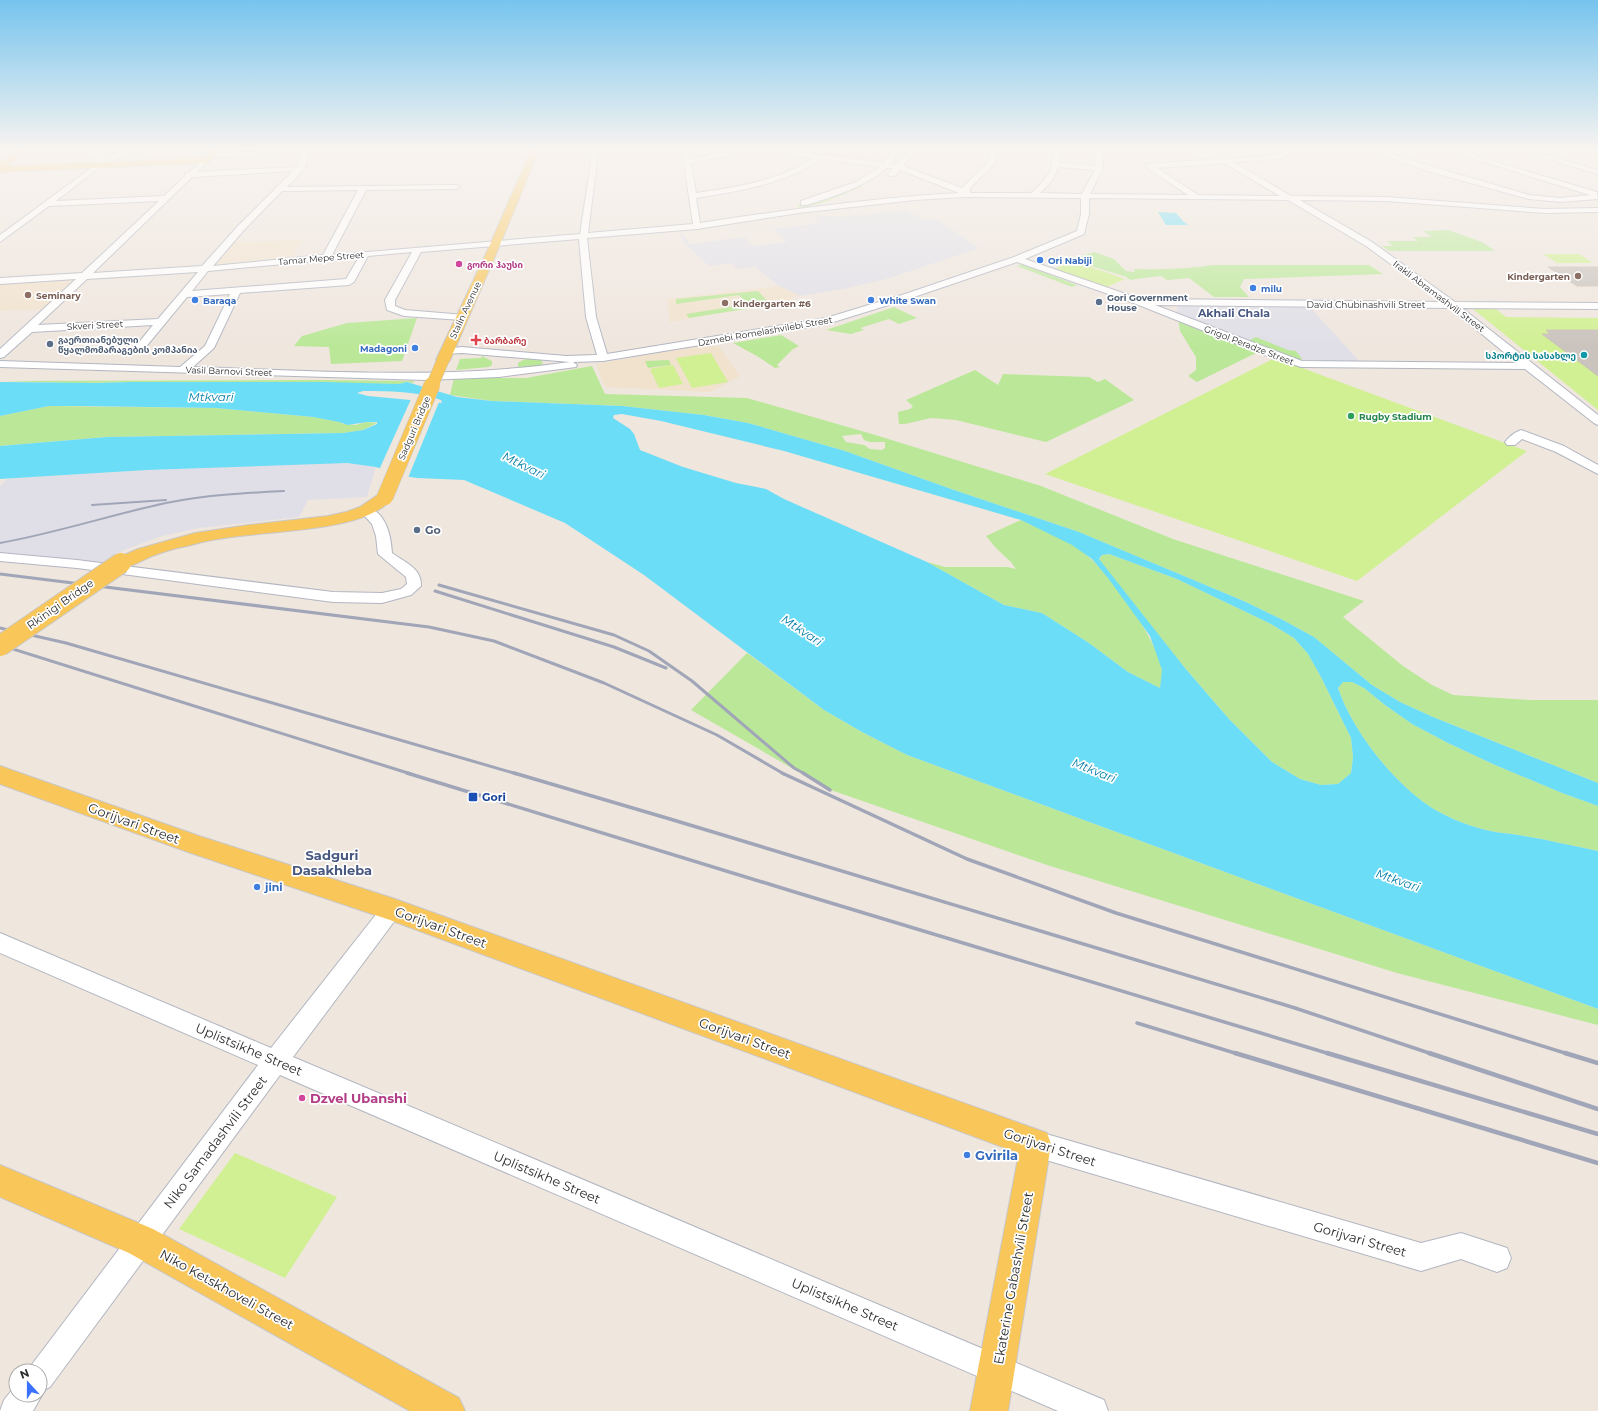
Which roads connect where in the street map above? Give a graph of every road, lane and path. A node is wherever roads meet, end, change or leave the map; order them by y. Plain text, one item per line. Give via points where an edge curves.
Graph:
1 (31, 216) edge
2 (146, 216) edge
3 (254, 216) edge
4 (349, 216) edge
5 (508, 216) edge
6 (586, 216) edge
7 (695, 216) edge
8 (765, 216) edge
9 (1083, 216) edge
10 (1320, 216) edge
11 (697, 227) junction
12 (583, 236) junction
13 (0, 239) edge
14 (496, 243) junction
15 (376, 244) dead end
16 (418, 249) junction
17 (369, 254) junction
18 (326, 258) junction
19 (1016, 259) junction
20 (205, 269) junction
21 (84, 276) junction
22 (0, 281) edge
23 (236, 291) junction
24 (185, 294) junction
25 (1452, 304) junction
26 (1158, 306) junction
27 (1598, 306) edge
28 (462, 317) junction
29 (161, 322) junction
30 (29, 329) junction
31 (141, 346) dead end
32 (486, 352) junction
33 (0, 355) edge
34 (445, 355) junction
35 (537, 357) junction
36 (602, 358) junction
37 (0, 364) edge
38 (509, 364) junction
39 (1528, 366) junction
40 (183, 370) junction
41 (532, 372) junction
42 (458, 375) junction
43 (1598, 421) edge
44 (1511, 442) dead end
45 (1598, 470) edge
46 (367, 511) junction
47 (0, 557) edge
48 (0, 646) edge
49 (0, 775) edge
50 (392, 909) junction
51 (0, 943) edge
52 (276, 1061) junction
53 (1036, 1144) junction
54 (0, 1181) edge
55 (141, 1241) junction
56 (1497, 1258) dead end
57 (48, 1366) edge
58 (996, 1369) junction
59 (446, 1411) edge
60 (989, 1411) edge
61 (1093, 1411) edge

1 - 13 street
2 - 21 street
3 - 20 street
4 - 18 street
5 - 14 main road, Stalin Avenue
6 - 12 street
7 - 11 street
8 - 11 street, Tamar Mepe Street
9 - 19 street, Dzmebi Romelashvilebi Street via 1081,232
10 - 25 street, Irakli Abramashvili Street via 1369,244
11 - 12 street, Tamar Mepe Street
12 - 14 street, Tamar Mepe Street
12 - 36 street via 590,310
14 - 16 street, Tamar Mepe Street
14 - 28 main road, Stalin Avenue
15 - 17 street
16 - 17 street, Tamar Mepe Street
16 - 28 street via 390,300 390,308 404,313
17 - 18 street, Tamar Mepe Street
17 - 23 street via 349,282
18 - 20 street, Tamar Mepe Street
19 - 26 street, Grigol Peradze Street
19 - 36 street, Dzmebi Romelashvilebi Street via 831,320
20 - 21 street, Tamar Mepe Street
20 - 24 street
21 - 22 street, Tamar Mepe Street
21 - 30 street
23 - 24 street
23 - 40 street via 209,348
24 - 29 street
25 - 26 street, David Chubinashvili Street
25 - 27 street, David Chubinashvili Street
25 - 39 street, Irakli Abramashvili Street
26 - 39 street, Grigol Peradze Street via 1301,364
28 - 34 main road, Stalin Avenue
29 - 30 street, Skveri Street
29 - 31 street
30 - 33 street
32 - 34 street, Dzmebi Romelashvilebi Street
32 - 35 street, Dzmebi Romelashvilebi Street
32 - 38 street
34 - 46 main road, Sadguri Bridge, bridge via 385,497
35 - 36 street, Dzmebi Romelashvilebi Street
35 - 38 street, Vasil Barnovi Street via 523,358
35 - 41 street via 547,360 548,365
36 - 41 street, Vasil Barnovi Street
37 - 40 street, Vasil Barnovi Street
38 - 41 street via 517,372
38 - 42 street, Vasil Barnovi Street
39 - 43 street, Irakli Abramashvili Street
40 - 42 street, Vasil Barnovi Street via 348,376
41 - 42 street, Vasil Barnovi Street
44 - 45 street via 1521,434 1560,449
46 - 47 street via 374,516 384,539 385,554 413,574 414,586 406,592 382,598 333,597 77,564
46 - 48 main road, Rkinigi Bridge, bridge via 328,521 199,537 159,547 120,563
49 - 50 main road, Gorijvari Street via 197,845
50 - 52 street, Niko Samadashvili Street
50 - 53 main road, Gorijvari Street
51 - 52 street, Uplistsikhe Street
52 - 55 street, Niko Samadashvili Street
52 - 58 street, Uplistsikhe Street
53 - 56 street, Gorijvari Street via 1421,1257 1461,1246
53 - 58 main road, Ekaterine Gabashvili Street
54 - 55 main road, Niko Ketskhoveli Street
55 - 57 street, Niko Samadashvili Street
55 - 59 main road, Niko Ketskhoveli Street
58 - 60 main road, Ekaterine Gabashvili Street
58 - 61 street, Uplistsikhe Street

